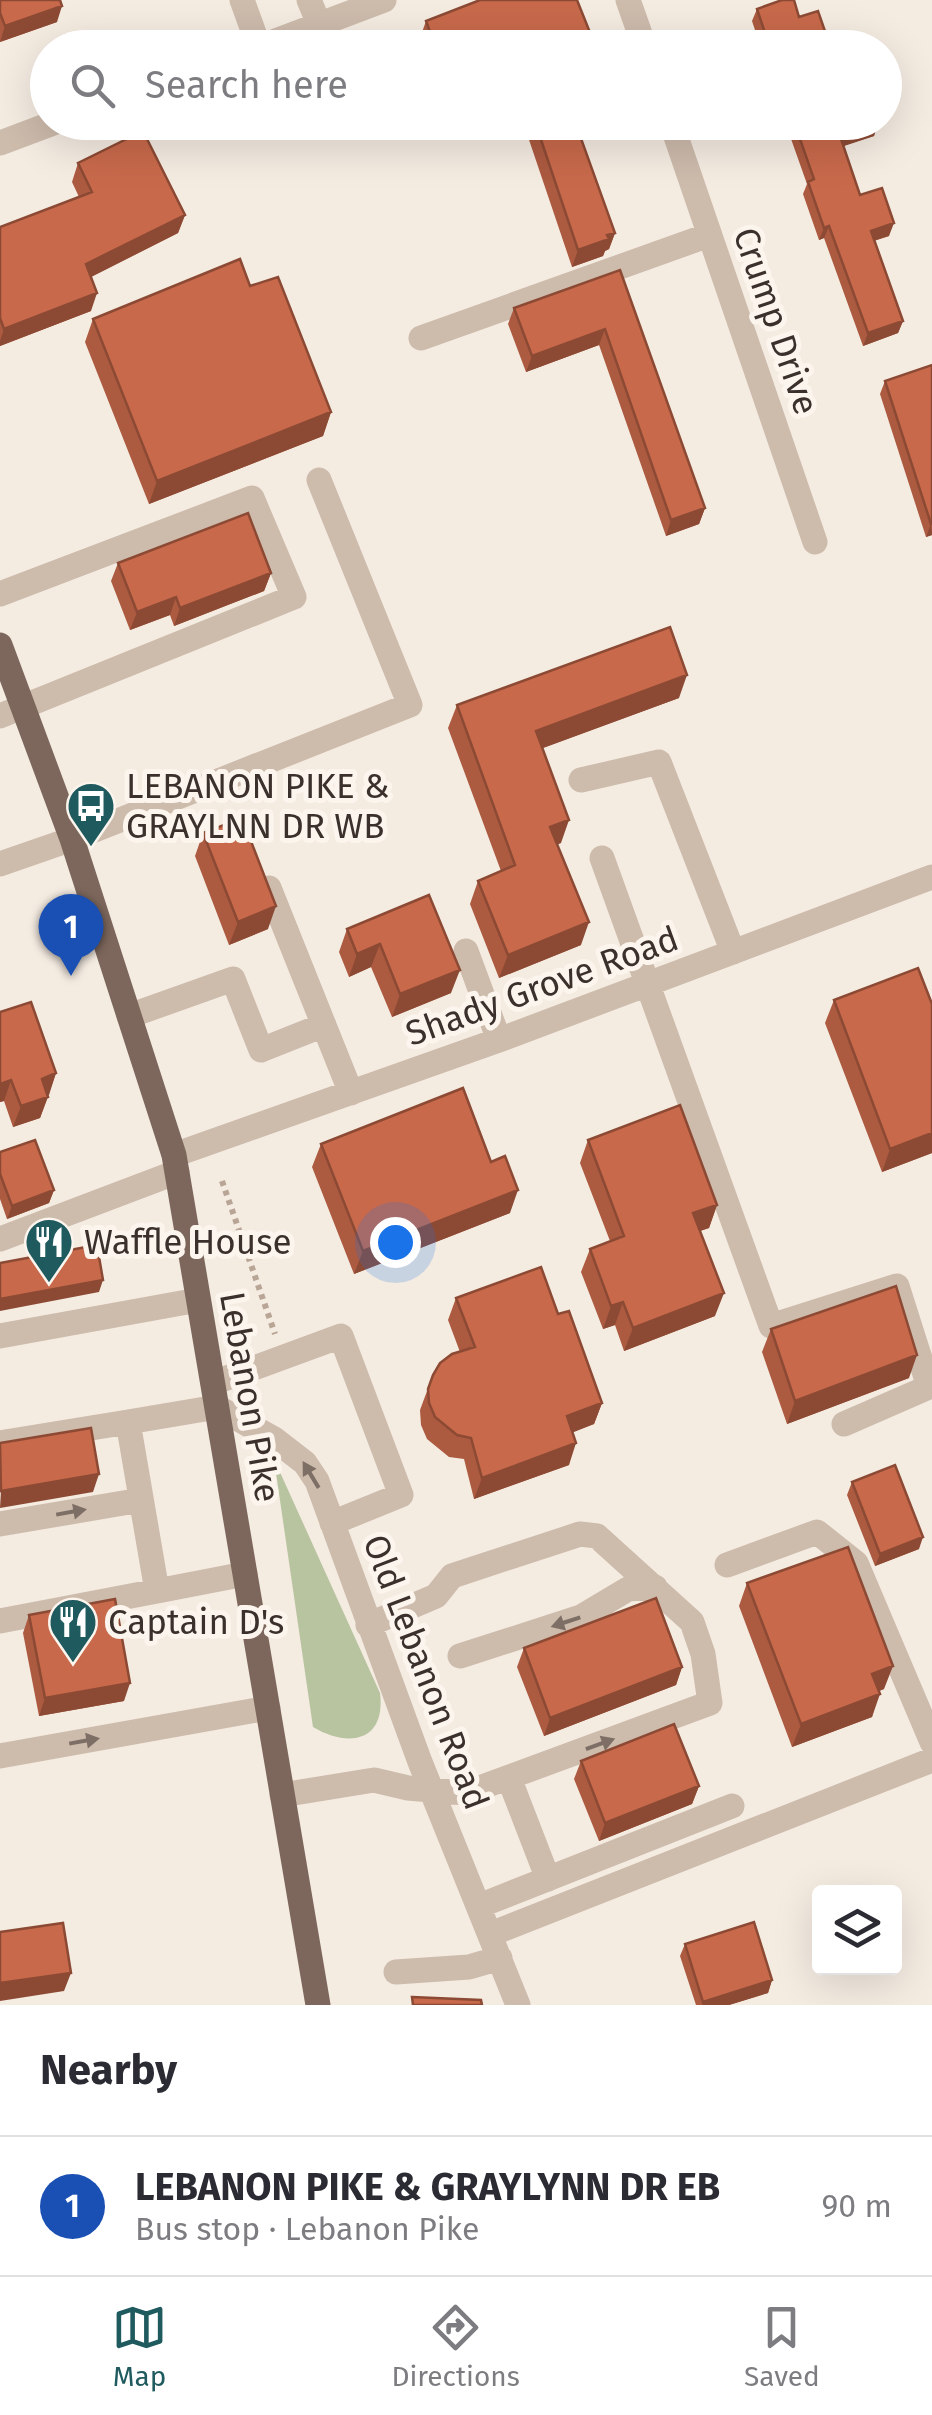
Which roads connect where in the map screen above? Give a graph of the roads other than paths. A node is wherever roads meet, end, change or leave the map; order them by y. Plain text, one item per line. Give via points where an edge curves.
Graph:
1 (242, 0) edge
2 (309, 0) edge
3 (628, 0) edge
4 (374, 2) edge
5 (319, 24) junction
6 (252, 30) edge
7 (303, 30) edge
8 (638, 30) edge
9 (30, 132) edge
10 (676, 140) edge
11 (0, 143) edge
12 (710, 235) junction
13 (421, 338) dead end
14 (319, 480) dead end
15 (815, 542) dead end
16 (0, 594) edge
17 (0, 645) edge
18 (12, 711) edge
19 (580, 780) dead end
20 (72, 839) junction
21 (602, 858) dead end
22 (0, 864) edge
23 (932, 877) edge
24 (269, 888) edge
25 (466, 951) dead end
26 (732, 952) junction
27 (650, 984) junction
28 (129, 1016) junction
29 (324, 1025) junction
30 (499, 1040) junction
31 (350, 1093) junction
32 (176, 1164) junction
33 (0, 1239) edge
34 (198, 1300) junction
35 (0, 1336) edge
36 (215, 1395) junction
37 (128, 1422) junction
38 (844, 1424) dead end
39 (0, 1443) edge
40 (142, 1500) junction
41 (332, 1523) junction
42 (0, 1524) edge
43 (727, 1565) dead end
44 (245, 1574) junction
45 (655, 1587) junction
46 (157, 1591) junction
47 (0, 1620) edge
48 (368, 1625) junction
49 (460, 1656) dead end
50 (268, 1708) junction
51 (932, 1742) edge
52 (0, 1756) edge
53 (932, 1760) edge
54 (509, 1778) junction
55 (432, 1790) junction
56 (282, 1795) junction
57 (732, 1806) dead end
58 (548, 1879) junction
59 (479, 1906) junction
60 (491, 1934) junction
61 (500, 1958) junction
62 (396, 1972) dead end
63 (318, 2005) edge
64 (518, 2005) edge

1 - 6 street
2 - 5 street
3 - 8 street
4 - 5 street
5 - 7 street
9 - 11 street
10 - 12 street, Crump Drive
12 - 13 street
12 - 15 street, Crump Drive
14 - 20 street via 410,704
16 - 18 street via 252,498 294,597
17 - 18 main road, Lebanon Pike
18 - 20 main road, Lebanon Pike
19 - 26 street via 660,762
20 - 22 street
20 - 28 main road, Lebanon Pike
21 - 27 street
23 - 26 street, Shady Grove Road
24 - 29 street
25 - 30 street
26 - 27 street, Shady Grove Road
27 - 30 street, Shady Grove Road
27 - 38 street via 771,1326 897,1286 929,1386
28 - 29 street via 234,979 261,1050
28 - 32 main road, Lebanon Pike
29 - 31 street
30 - 31 street, Shady Grove Road
31 - 32 street, Shady Grove Road
32 - 33 street, Shady Grove Road
32 - 34 main road, Lebanon Pike
34 - 35 street
34 - 36 main road, Lebanon Pike
36 - 37 street
41 -> 36 street, Old Lebanon Road via 306,1463
36 - 41 street via 283,1357 341,1336 401,1495
36 - 44 main road, Lebanon Pike
37 - 39 street
37 - 40 street
42 -> 40 street
40 - 46 street
41 - 48 street, Old Lebanon Road
43 - 51 street via 817,1532 856,1563
44 - 46 street
44 - 50 main road, Lebanon Pike
45 - 48 street via 597,1536 580,1534 452,1576 436,1596
45 -> 49 street via 628,1589 581,1617
54 -> 45 street via 710,1703 692,1622
46 - 47 street
48 - 55 street, Old Lebanon Road
52 -> 50 street
50 - 56 main road, Lebanon Pike
53 - 60 street
54 - 55 street via 466,1793
54 - 58 street
55 - 56 street via 374,1780
55 - 59 street, Old Lebanon Road
56 - 63 main road, Lebanon Pike
57 - 58 street
58 - 59 street
59 - 60 street, Old Lebanon Road
60 - 61 street, Old Lebanon Road
61 - 62 street
61 - 64 street, Old Lebanon Road

